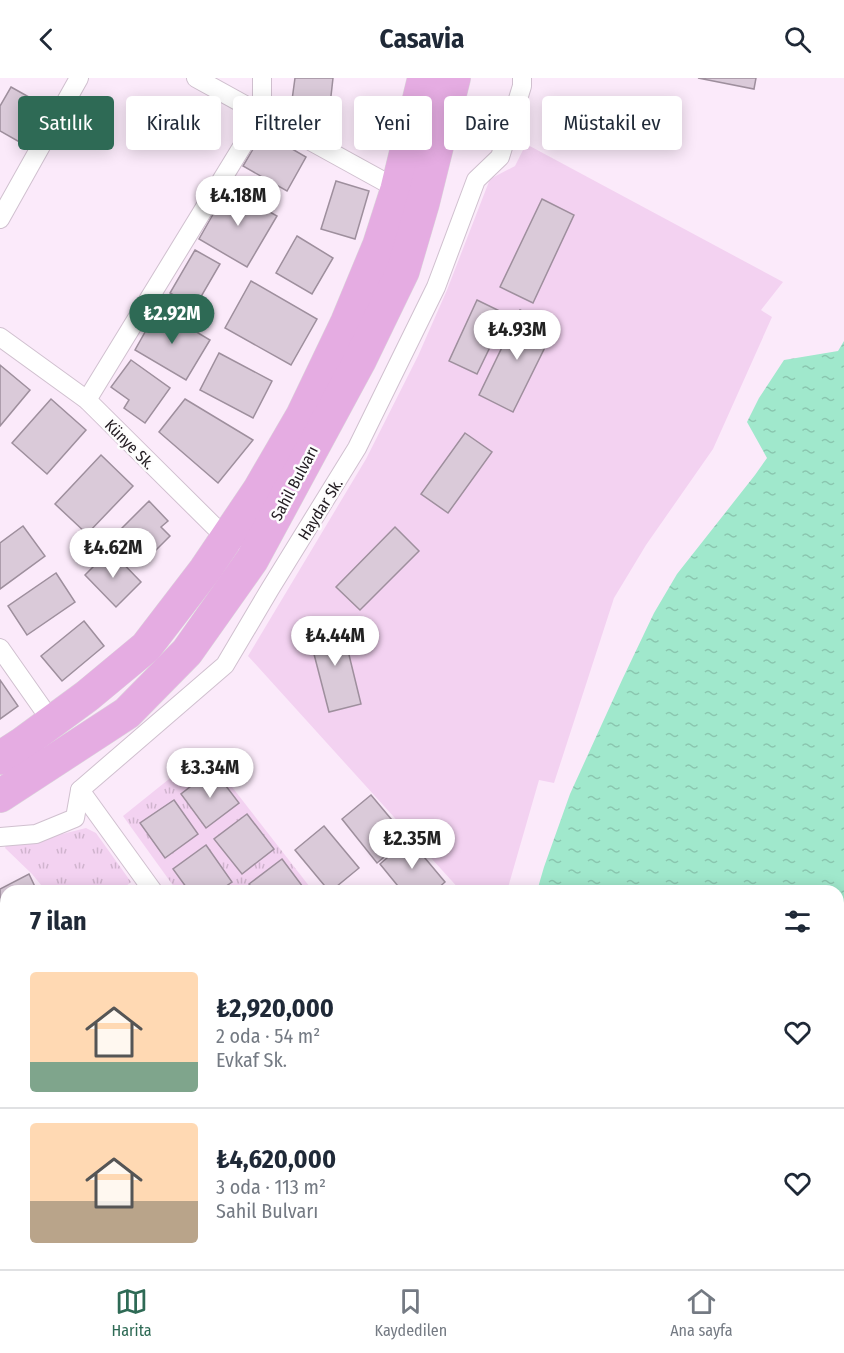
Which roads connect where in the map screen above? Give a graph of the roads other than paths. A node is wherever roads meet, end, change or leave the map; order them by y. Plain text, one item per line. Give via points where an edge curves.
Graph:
1 (79, 78) edge
2 (196, 78) edge
3 (262, 78) edge
4 (424, 78) edge
5 (454, 78) edge
6 (522, 78) edge
7 (262, 96) edge
8 (233, 98) edge
9 (240, 150) edge
10 (327, 150) edge
11 (410, 196) junction
12 (0, 219) edge
13 (0, 337) edge
14 (87, 400) junction
15 (226, 539) junction
16 (252, 560) junction
17 (0, 648) edge
18 (52, 722) junction
19 (0, 758) edge
20 (49, 763) junction
21 (80, 790) junction
22 (0, 796) edge
23 (0, 821) edge
24 (0, 837) edge
25 (149, 885) edge

1 - 12 street
2 - 8 street
3 - 7 street
4 - 11 highway, Sahil Bulvarı
5 - 11 highway, Sahil Bulvarı
6 - 21 street, Haydar Sk. via 500,157 476,180 436,287 357,448 225,664
9 - 14 street
10 - 11 street
11 - 15 highway, Sahil Bulvarı via 379,245 307,405
11 - 16 highway, Sahil Bulvarı via 403,271 359,362
13 - 14 street, Künye Sk.
14 - 15 street, Künye Sk.
15 - 16 street, Künye Sk.
15 - 18 highway, Sahil Bulvarı via 146,647
16 - 20 highway, Sahil Bulvarı via 187,652 127,712
17 - 18 street
18 - 19 highway, Sahil Bulvarı
20 - 22 highway, Sahil Bulvarı
20 - 23 highway via 14,810
21 - 24 street via 75,818 36,834
21 - 25 street

